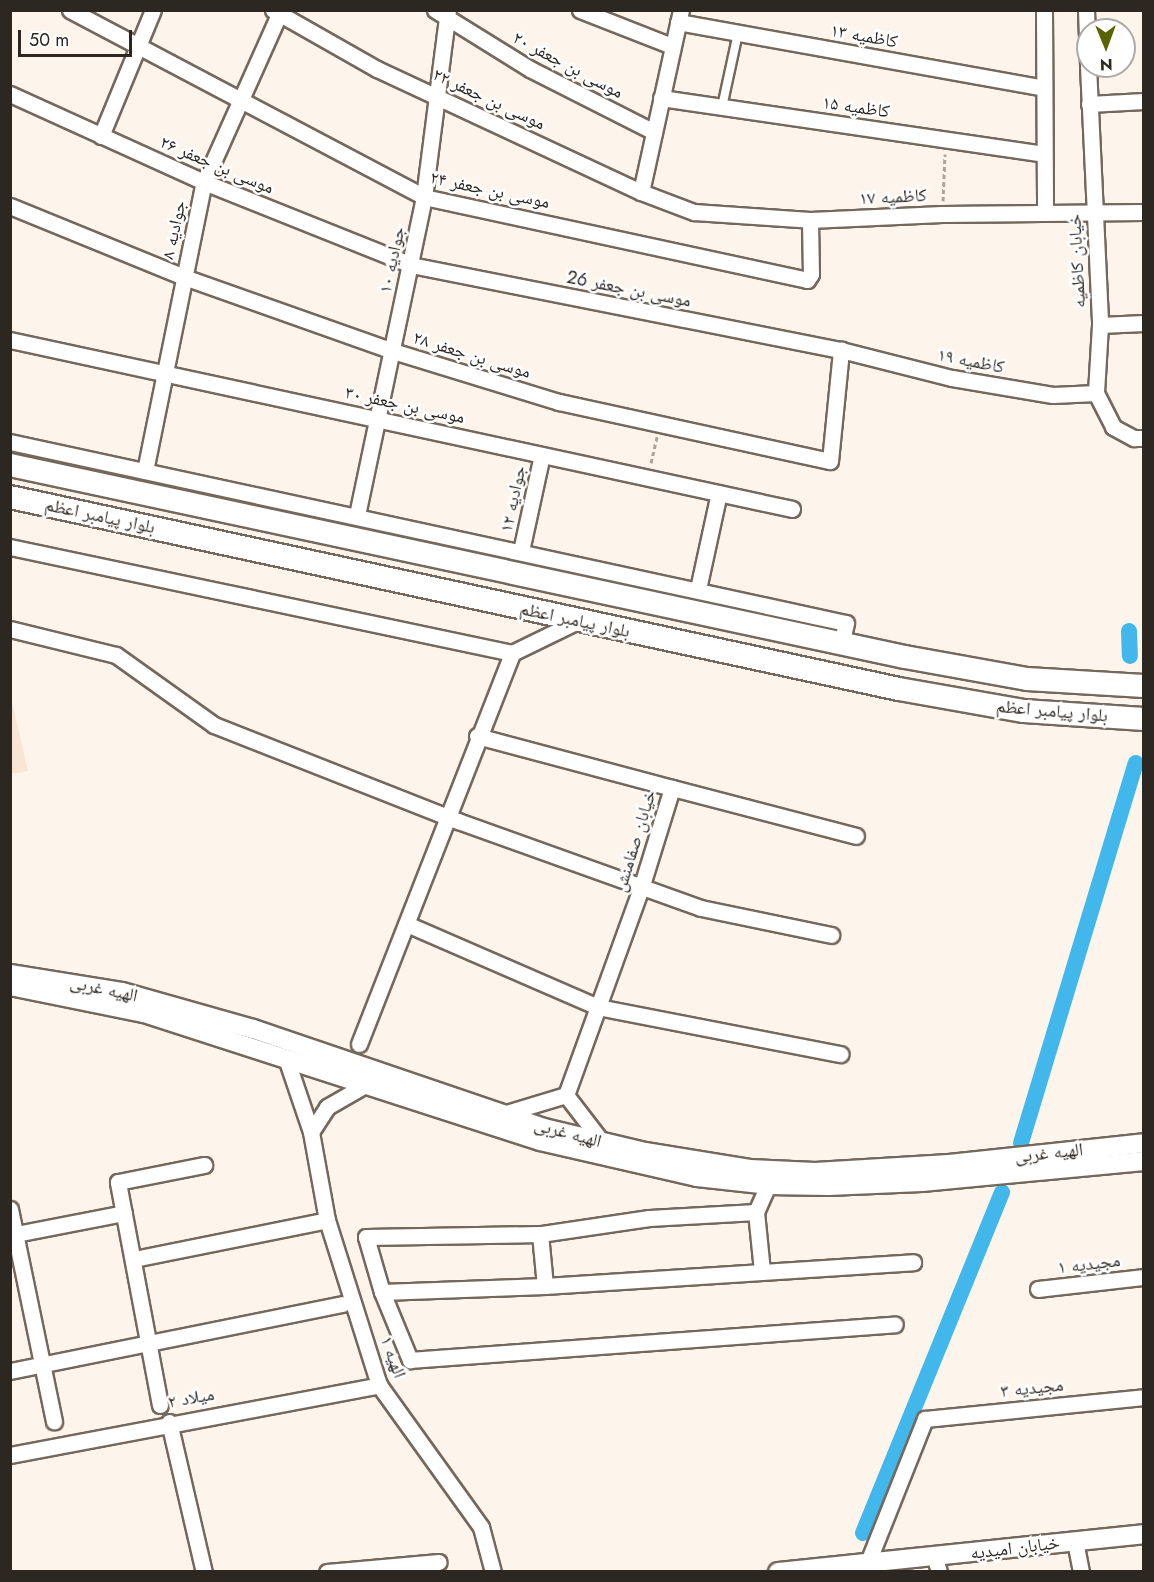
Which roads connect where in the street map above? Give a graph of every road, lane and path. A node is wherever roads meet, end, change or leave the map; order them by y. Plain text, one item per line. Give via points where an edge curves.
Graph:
1 (70, 10) edge
2 (153, 10) edge
3 (580, 10) edge
4 (1044, 10) edge
5 (278, 12) edge
6 (444, 13) edge
7 (679, 16) edge
8 (738, 33) junction
9 (136, 46) junction
10 (672, 46) junction
11 (1088, 78) edge
12 (1044, 88) junction
13 (10, 94) edge
14 (437, 96) junction
15 (661, 98) junction
16 (240, 101) junction
17 (1143, 101) edge
18 (1089, 104) junction
19 (722, 107) junction
20 (654, 132) junction
21 (101, 135) junction
22 (946, 140) junction
23 (1044, 154) junction
24 (204, 182) junction
25 (641, 192) junction
26 (424, 197) junction
27 (10, 206) edge
28 (694, 212) joint
29 (1143, 212) edge
30 (1045, 213) junction
31 (1095, 213) junction
32 (942, 214) junction
33 (810, 220) junction
34 (411, 265) junction
35 (184, 277) junction
36 (1143, 323) edge
37 (1100, 325) junction
38 (10, 340) edge
39 (841, 350) junction
40 (393, 351) junction
41 (164, 373) junction
42 (1096, 393) junction
43 (378, 420) junction
44 (660, 424) junction
45 (1139, 438) edge
46 (10, 442) edge
47 (542, 455) junction
48 (10, 465) edge
49 (145, 471) junction
50 (648, 478) junction
51 (719, 493) junction
52 (10, 497) edge
53 (792, 509) dead end
54 (357, 515) junction
55 (10, 547) edge
56 (521, 551) junction
57 (698, 589) junction
58 (578, 621) junction
59 (10, 629) edge
60 (841, 644) junction
61 (512, 653) junction
62 (1143, 686) edge
63 (1143, 718) edge
64 (477, 736) junction
65 (672, 788) junction
66 (448, 817) junction
67 (856, 836) dead end
68 (641, 888) junction
69 (407, 924) junction
70 (831, 935) dead end
71 (10, 974) edge
72 (10, 986) edge
73 (598, 1007) junction
74 (359, 1044) dead end
75 (840, 1054) dead end
76 (286, 1058) junction
77 (367, 1084) junction
78 (566, 1095) junction
79 (503, 1114) junction
80 (310, 1132) junction
81 (602, 1142) junction
82 (1143, 1143) edge
83 (1143, 1161) edge
84 (204, 1165) dead end
85 (768, 1185) junction
86 (10, 1209) edge
87 (756, 1212) junction
88 (124, 1213) junction
89 (327, 1220) junction
90 (16, 1234) junction
91 (540, 1234) junction
92 (134, 1259) junction
93 (913, 1262) dead end
94 (762, 1271) junction
95 (1143, 1277) edge
96 (544, 1286) junction
97 (1038, 1289) dead end
98 (382, 1292) junction
99 (342, 1304) dead end
100 (895, 1324) dead end
101 (149, 1343) junction
102 (42, 1365) junction
103 (10, 1371) edge
104 (380, 1385) junction
105 (1143, 1396) edge
106 (160, 1405) dead end
107 (54, 1422) dead end
108 (169, 1422) junction
109 (10, 1455) edge
110 (1143, 1534) edge
111 (1075, 1541) junction
112 (439, 1562) dead end
113 (868, 1562) junction
114 (937, 1565) edge
115 (204, 1572) edge
116 (327, 1572) edge
117 (493, 1572) edge
118 (778, 1572) edge
119 (1081, 1572) edge

1 - 9 street, موسی بن جعفر ۲۴
2 - 9 street
3 - 10 street
4 - 12 street
5 - 14 street, موسی بن جعفر ۲۲ via 377,69
5 - 16 street, جوادیه ۸
6 - 14 street, جوادیه ۱۰
6 - 20 street, موسی بن جعفر ۲۰ via 530,69
7 - 8 street, کاظمیه ۱۳
7 - 10 street
8 - 12 street, کاظمیه ۱۳
8 - 19 lane
9 - 16 street, موسی بن جعفر ۲۴
9 - 21 street
10 - 15 street
11 - 18 street, خیابان کاظمیه
12 - 23 street
13 - 21 street, موسی بن جعفر ۲۶
14 - 25 street, موسی بن جعفر ۲۲
14 - 26 street, جوادیه ۱۰
15 - 19 street, کاظمیه ۱۵
15 - 20 street
16 - 24 street, جوادیه ۸
16 - 26 street, موسی بن جعفر ۲۴
17 - 18 street
18 - 31 street, خیابان کاظمیه
19 - 22 street, کاظمیه ۱۵
20 - 25 street
21 - 24 street, موسی بن جعفر ۲۶
22 - 23 street, کاظمیه ۱۵
22 - 32 path
23 - 30 street
24 - 34 street, موسی بن جعفر ۲۶
24 - 35 street, جوادیه ۸
25 - 28 street, موسی بن جعفر ۲۲
26 - 33 street, موسی بن جعفر ۲۴ via 807,280
26 - 34 street, جوادیه ۱۰
27 - 35 street, موسی بن جعفر ۲۸
28 - 33 street, کاظمیه ۱۷
29 - 31 street, کاظمیه ۱۷
30 - 31 street, کاظمیه ۱۷
30 - 32 street, کاظمیه ۱۷
31 - 37 street, خیابان کاظمیه
32 - 33 street, کاظمیه ۱۷
34 - 39 street, موسی بن جعفر 26
34 - 40 street, جوادیه ۱۰
35 - 40 street, موسی بن جعفر ۲۸
35 - 41 street, جوادیه ۸
36 - 37 street
37 - 42 street, خیابان کاظمیه
38 - 41 street, موسی بن جعفر ۳۰
39 - 42 street, کاظمیه ۱۹ via 952,378 1030,392
39 - 44 street, موسی بن جعفر ۲۸ via 830,461
40 - 43 street, جوادیه ۱۰
40 - 44 street, موسی بن جعفر ۲۸ via 560,402
41 - 43 street, موسی بن جعفر ۳۰
41 - 49 street, جوادیه ۸
42 - 45 street, خیابان کاظمیه via 1113,427
43 - 47 street, موسی بن جعفر ۳۰
43 - 54 street, جوادیه ۱۰
44 - 50 path
46 - 49 street
47 - 50 street, موسی بن جعفر ۳۰
47 - 56 street, جوادیه ۱۲
48 - 60 main road, بلوار پیامبر اعظم
49 - 54 street
50 - 51 street, موسی بن جعفر ۳۰
51 - 53 street, موسی بن جعفر ۳۰
51 - 57 street
52 - 58 main road, بلوار پیامبر اعظم
54 - 56 street
55 - 61 street
56 - 57 street
57 - 60 street via 846,624
58 - 61 street
58 - 63 main road, بلوار پیامبر اعظم via 1012,709
59 - 66 street via 116,655 214,725
60 - 62 main road, بلوار پیامبر اعظم via 1027,679
61 - 64 street
64 - 65 street, خیابان صفامنش
64 - 66 street
65 - 67 street
65 - 68 street, خیابان صفامنش
66 - 68 street
66 - 69 street
68 - 70 street via 701,908
68 - 73 street, خیابان صفامنش
69 - 73 street
69 - 74 street
71 - 79 street, الهیه غربی via 123,992 166,1004 253,1029
72 - 76 street, الهیه غربی via 144,1013
73 - 75 street
73 - 78 street, خیابان صفامنش
76 - 77 street, الهیه غربی
76 - 80 street, الهیه ۱
77 - 80 street via 327,1107
77 - 85 street, الهیه غربی via 611,1160
78 - 79 street
78 - 81 street
79 - 81 street, الهیه غربی
80 - 89 street, الهیه ۱
81 - 82 street, الهیه غربی via 750,1169 816,1172 949,1164
83 - 85 street, الهیه غربی via 922,1182
84 - 88 street via 118,1182
85 - 87 street
86 - 90 street
87 - 91 street via 649,1218
87 - 94 street
88 - 90 street
88 - 92 street
89 - 92 street
89 - 104 street, الهیه ۱
90 - 102 street
91 - 96 street
91 - 98 street via 366,1237
92 - 101 street
93 - 94 street
94 - 96 street
95 - 97 street, مجیدیه ۱
96 - 98 street
98 - 100 street via 410,1360
99 - 101 street
101 - 102 street
101 - 106 street
102 - 103 street
102 - 107 street
104 - 108 street, میلاد ۲
104 - 117 street, الهیه ۱ via 481,1527
105 - 113 street, مجیدیه ۳ via 925,1419
108 - 109 street, میلاد ۲
108 - 115 street
110 - 111 street, خیابان امیدیه
111 - 114 street, خیابان امیدیه
111 - 119 street
112 - 116 street
113 - 114 street, خیابان امیدیه
113 - 118 street, خیابان امیدیه

